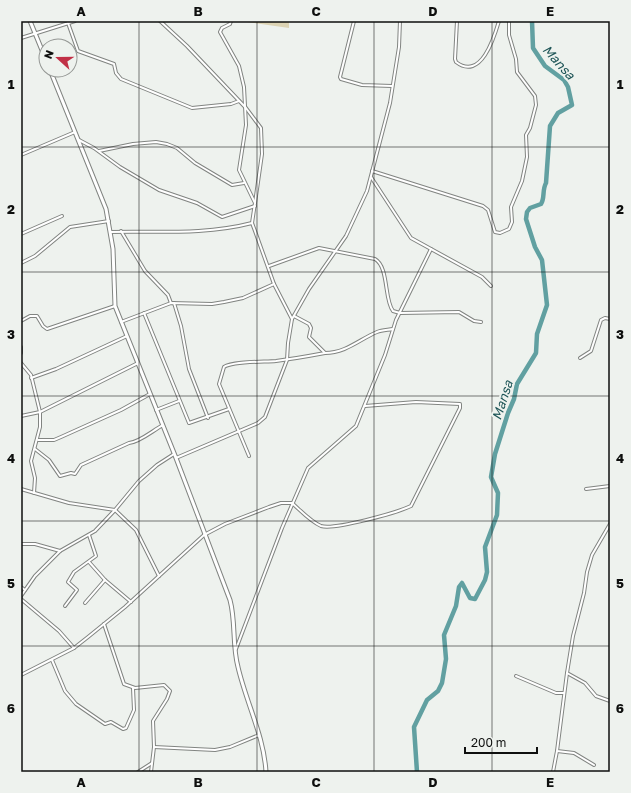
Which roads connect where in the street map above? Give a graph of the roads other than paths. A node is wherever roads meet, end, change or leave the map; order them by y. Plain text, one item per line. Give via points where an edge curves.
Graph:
1 (30, 21) edge
2 (75, 21) edge
3 (160, 21) edge
4 (231, 21) edge
5 (354, 21) edge
6 (400, 21) edge
7 (457, 21) edge
8 (499, 21) edge
9 (509, 21) edge
10 (68, 23) junction
11 (35, 33) junction
12 (21, 38) edge
13 (38, 40) edge
14 (53, 78) edge
15 (392, 86) junction
16 (239, 101) junction
17 (246, 108) junction
18 (75, 132) junction
19 (79, 140) junction
20 (99, 151) junction
21 (21, 155) edge
22 (372, 171) junction
23 (371, 177) junction
24 (244, 183) junction
25 (255, 205) junction
26 (62, 216) dead end
27 (109, 221) junction
28 (252, 223) junction
29 (110, 232) junction
30 (121, 232) junction
31 (21, 234) edge
32 (431, 249) junction
33 (334, 252) junction
34 (21, 263) edge
35 (269, 266) junction
36 (274, 284) junction
37 (491, 286) dead end
38 (171, 303) junction
39 (174, 303) junction
40 (115, 306) junction
41 (144, 313) junction
42 (400, 313) junction
43 (293, 318) junction
44 (610, 319) edge
45 (21, 321) edge
46 (121, 322) junction
47 (481, 322) dead end
48 (393, 329) junction
49 (127, 336) junction
50 (21, 348) edge
51 (21, 353) edge
52 (325, 353) junction
53 (580, 358) dead end
54 (287, 360) junction
55 (21, 362) edge
56 (138, 363) junction
57 (31, 378) junction
58 (150, 393) junction
59 (179, 400) junction
60 (365, 406) junction
61 (229, 409) junction
62 (156, 410) junction
63 (40, 412) junction
64 (21, 416) edge
65 (208, 418) junction
66 (162, 425) junction
67 (238, 432) junction
68 (38, 440) junction
69 (35, 449) junction
70 (174, 454) junction
71 (249, 456) dead end
72 (176, 458) junction
73 (610, 486) edge
74 (21, 489) edge
75 (586, 489) dead end
76 (34, 493) junction
77 (292, 503) junction
78 (116, 510) junction
79 (610, 524) edge
80 (88, 535) junction
81 (204, 535) junction
82 (21, 544) edge
83 (60, 551) junction
84 (90, 562) junction
85 (159, 576) junction
86 (105, 580) junction
87 (21, 587) edge
88 (25, 590) junction
89 (21, 597) edge
90 (131, 602) junction
91 (85, 603) dead end
92 (65, 606) dead end
93 (104, 624) junction
94 (74, 648) junction
95 (236, 649) junction
96 (52, 660) junction
97 (567, 673) junction
98 (21, 675) edge
99 (516, 676) dead end
100 (133, 688) junction
101 (564, 693) junction
102 (610, 701) edge
103 (258, 735) junction
104 (154, 747) junction
105 (557, 751) junction
106 (152, 763) junction
107 (594, 765) dead end
108 (138, 772) edge
109 (151, 772) edge
110 (266, 772) edge
111 (553, 772) edge

1 - 11 street
2 - 10 street
3 - 16 street
4 - 17 street via 231,24 222,28 220,32 240,69
5 - 15 street via 340,77 362,85
6 - 15 street via 399,47
7 - 8 street via 455,59 464,66 477,64 481,60 490,47
9 - 22 street via 509,36 517,72 535,96 536,105 526,135 527,158 522,181 511,207 512,222 509,229 500,233 495,232 488,210 483,206
10 - 11 street
10 - 16 street via 78,51 114,64 118,76 127,81 192,108
11 - 12 street
11 - 13 street
14 - 18 street
15 - 22 street via 384,129
16 - 17 street
17 - 24 street via 246,125 239,162
17 - 25 street via 261,128 262,138
18 - 19 street
18 - 21 street
19 - 20 street
19 - 27 street via 103,198
20 - 24 street via 133,144 167,144 232,185
20 - 25 street via 159,190 197,203 222,217
22 - 23 street
23 - 32 street via 411,238
23 - 33 street via 346,236
24 - 25 street
25 - 28 street
26 - 31 street
27 - 29 street
27 - 34 street via 70,227 35,256
28 - 30 street via 229,229
28 - 35 street
29 - 30 street
29 - 40 street
30 - 38 street via 145,271 168,295
32 - 37 street via 482,277
32 - 42 street
33 - 35 street via 315,249
33 - 42 street via 378,261 386,281 391,309
33 - 43 street via 309,288
35 - 36 street
36 - 39 street via 243,298 224,302
36 - 43 street
38 - 39 street
38 - 41 street
39 - 65 street via 189,369
40 - 45 street via 47,328 38,316 30,316
40 - 46 street
41 - 46 street
41 - 59 street
42 - 47 street via 459,312
42 - 48 street
43 - 52 street via 309,324 309,337
43 - 54 street
44 - 53 street via 600,320 591,351
46 - 49 street
48 - 52 street via 378,331 357,344
48 - 60 street
49 - 56 street
49 - 57 street
50 - 51 street
52 - 54 street
54 - 61 street via 225,366 219,381
54 - 67 street via 265,417 258,424
55 - 57 street
56 - 58 street
56 - 63 street
57 - 63 street
58 - 62 street
58 - 68 street via 121,410 54,440
59 - 62 street
59 - 65 street via 189,423
60 - 77 street via 358,423 351,431 310,465
60 - 77 street via 416,402 460,404 413,503 402,510 351,524 327,526 317,523
61 - 65 street
61 - 67 street
62 - 66 street
63 - 64 street
63 - 68 street
66 - 69 street via 137,442 129,443 81,465 75,474 60,476 49,460
66 - 70 street
67 - 71 street
67 - 72 street
68 - 69 street
69 - 76 street via 32,461
70 - 72 street
70 - 78 street via 139,481
72 - 81 street
73 - 75 street
74 - 76 street
76 - 78 street via 69,503
77 - 81 street via 269,507
77 - 95 street
78 - 80 street
78 - 85 street via 136,530
79 - 97 street via 589,564
80 - 83 street
80 - 84 street via 96,554
81 - 85 street
81 - 95 street via 231,604
82 - 83 street via 35,544
83 - 88 street
84 - 86 street
84 - 92 street via 71,576 68,582 77,590
85 - 90 street
86 - 90 street
86 - 91 street
87 - 88 street
88 - 89 street
89 - 94 street
90 - 93 street
93 - 94 street
93 - 100 street via 122,680
94 - 96 street
95 - 103 street via 238,668
96 - 98 street
96 - 100 street via 65,691 76,704 105,724 111,722 123,729 126,728 134,710
97 - 101 street
97 - 102 street via 585,683 596,696
99 - 101 street
100 - 104 street via 166,685 170,691 153,721
101 - 105 street
103 - 104 street via 216,750
103 - 110 street
104 - 106 street
105 - 107 street via 574,754
105 - 111 street
106 - 108 street
106 - 109 street

